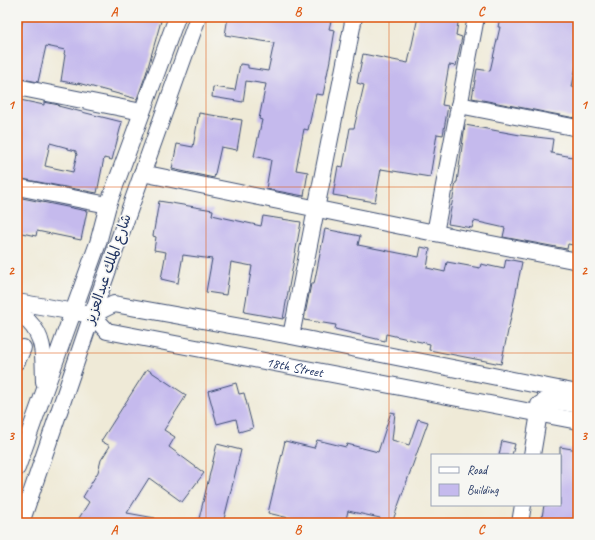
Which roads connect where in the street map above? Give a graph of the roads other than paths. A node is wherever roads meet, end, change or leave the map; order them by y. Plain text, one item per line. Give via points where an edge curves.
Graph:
1 (177, 17) edge
2 (198, 17) edge
3 (354, 17) edge
4 (476, 17) edge
5 (17, 87) edge
6 (459, 105) junction
7 (142, 112) junction
8 (578, 128) edge
9 (142, 173) junction
10 (17, 187) edge
11 (108, 205) junction
12 (316, 208) junction
13 (435, 233) junction
14 (578, 261) edge
15 (17, 302) edge
16 (17, 311) edge
17 (73, 312) junction
18 (92, 315) junction
19 (291, 336) junction
20 (44, 392) junction
21 (578, 393) edge
22 (578, 405) edge
23 (539, 413) junction
24 (578, 421) edge
25 (532, 454) edge
26 (17, 468) edge
27 (523, 506) edge
28 (21, 523) edge
29 (520, 523) edge

1 - 7 street, شارع الملك عبدالعزيز
2 - 9 street, شارع الملك عبدالعزيز
3 - 12 street
4 - 6 street
5 - 7 street
6 - 8 street
6 - 13 street
7 - 11 street, شارع الملك عبدالعزيز
9 - 12 street
9 - 18 street, شارع الملك عبدالعزيز
10 - 11 street
11 - 17 street, شارع الملك عبدالعزيز via 98,243
12 - 13 street
12 - 19 street
13 - 14 street
15 - 17 street
16 - 20 street via 37,330 41,340
17 - 18 street
17 - 20 street, شارع الملك عبدالعزيز
18 - 19 street via 114,304
18 - 23 street, 18th Street via 107,331
18 - 28 street, شارع الملك عبدالعزيز
19 - 21 street
20 - 26 street, شارع الملك عبدالعزيز
22 - 23 street via 545,401 539,405
23 - 24 street, 18th Street
23 - 25 street
27 - 29 street

